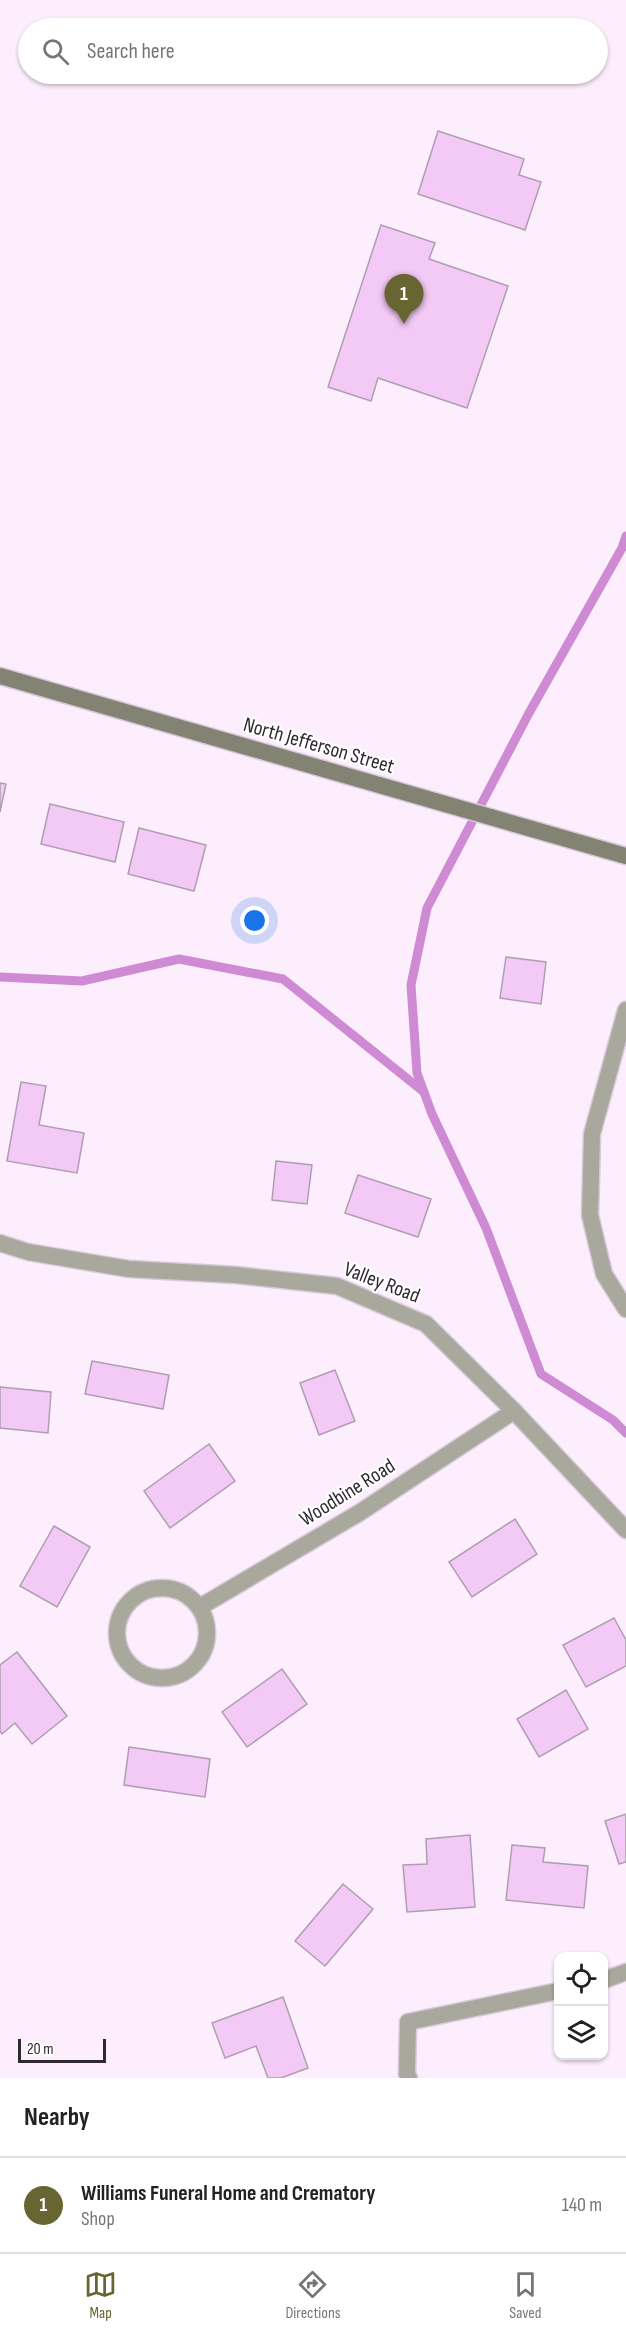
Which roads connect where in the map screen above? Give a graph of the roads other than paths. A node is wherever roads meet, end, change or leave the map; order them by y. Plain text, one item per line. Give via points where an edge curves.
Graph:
1 (0, 676) edge
2 (626, 856) edge
3 (626, 1010) edge
4 (0, 1244) edge
5 (626, 1309) edge
6 (514, 1411) junction
7 (626, 1530) edge
8 (200, 1607) junction
9 (626, 1972) edge
10 (608, 1978) edge
11 (554, 1992) edge
12 (409, 2078) edge

1 - 2 main road, North Jefferson Street
3 - 5 street via 592,1134 590,1215 604,1274
4 - 6 street, Valley Road via 129,1269 337,1286 426,1324
6 - 7 street, Valley Road
6 - 8 street, Woodbine Road via 359,1513
8 - 8 street via 170,1588 152,1589 136,1596 117,1625 118,1643 125,1659 138,1672 154,1678 172,1678 188,1671 201,1658 207,1641 207,1623
9 - 10 street
11 - 12 street via 408,2022

